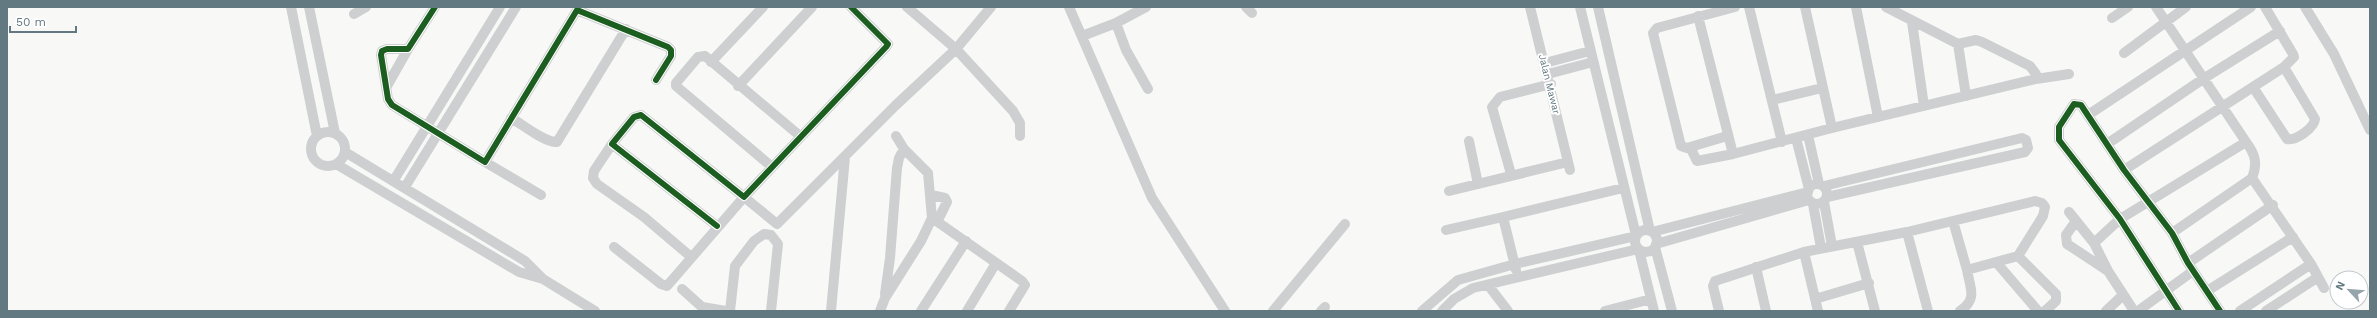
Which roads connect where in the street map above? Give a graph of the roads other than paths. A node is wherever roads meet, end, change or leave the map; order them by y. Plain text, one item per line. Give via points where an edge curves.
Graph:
1 (291, 7) edge
2 (309, 7) edge
3 (366, 7) edge
4 (435, 7) edge
5 (500, 7) edge
6 (516, 7) edge
7 (763, 7) edge
8 (812, 7) edge
9 (851, 7) edge
10 (907, 7) edge
11 (991, 7) edge
12 (1069, 7) edge
13 (1146, 7) edge
14 (1530, 7) edge
15 (1580, 7) edge
16 (1598, 7) edge
17 (1736, 7) edge
18 (1749, 7) edge
19 (1805, 7) edge
20 (1856, 7) edge
21 (1886, 7) edge
22 (2128, 7) edge
23 (2156, 7) edge
24 (2186, 7) edge
25 (2251, 7) edge
26 (2264, 7) edge
27 (2305, 7) edge
28 (575, 8) edge
29 (354, 14) dead end
30 (1698, 16) junction
31 (2112, 18) dead end
32 (1912, 22) junction
33 (2166, 22) junction
34 (1116, 23) junction
35 (626, 29) junction
36 (2280, 31) junction
37 (1082, 36) junction
38 (1958, 44) junction
39 (408, 49) junction
40 (956, 49) junction
41 (1590, 51) junction
42 (2185, 51) junction
43 (2124, 53) dead end
44 (711, 62) junction
45 (1593, 62) junction
46 (1545, 63) junction
47 (2284, 68) junction
48 (1548, 74) junction
49 (2069, 74) dead end
50 (2203, 78) junction
51 (2036, 79) junction
52 (656, 80) dead end
53 (1551, 84) junction
54 (386, 86) junction
55 (738, 86) junction
56 (2253, 87) junction
57 (1822, 88) junction
58 (1148, 89) dead end
59 (1966, 96) junction
60 (1772, 100) junction
61 (1924, 106) junction
62 (2222, 106) junction
63 (2088, 115) junction
64 (511, 118) junction
65 (1878, 118) junction
66 (425, 126) junction
67 (1832, 128) junction
68 (2370, 130) edge
69 (334, 133) junction
70 (437, 134) junction
71 (1808, 135) junction
72 (317, 136) junction
73 (800, 136) junction
74 (896, 136) dead end
75 (1020, 136) dead end
76 (1727, 136) junction
77 (1796, 138) junction
78 (1469, 141) dead end
79 (1782, 142) junction
80 (2246, 142) junction
81 (612, 144) junction
82 (2107, 144) junction
83 (1690, 147) junction
84 (904, 149) junction
85 (345, 152) junction
86 (1733, 154) junction
87 (845, 157) junction
88 (484, 162) junction
89 (336, 164) junction
90 (771, 166) junction
91 (2124, 170) junction
92 (1511, 174) junction
93 (2252, 178) junction
94 (394, 180) junction
95 (1478, 184) junction
96 (1821, 185) junction
97 (405, 187) junction
98 (1623, 188) junction
99 (1449, 191) dead end
100 (541, 195) dead end
101 (931, 195) junction
102 (1810, 196) junction
103 (744, 197) junction
104 (1826, 199) junction
105 (2147, 202) junction
106 (2273, 205) junction
107 (2070, 212) dead end
108 (1503, 217) junction
109 (935, 219) junction
110 (2120, 219) junction
111 (1954, 221) junction
112 (2076, 221) junction
113 (1345, 224) dead end
114 (717, 226) junction
115 (1446, 230) dead end
116 (1651, 231) junction
117 (1907, 232) junction
118 (2172, 233) junction
119 (1636, 236) junction
120 (2293, 237) junction
121 (966, 242) junction
122 (1857, 242) junction
123 (2094, 243) junction
124 (1656, 245) junction
125 (1832, 246) junction
126 (614, 247) dead end
127 (1821, 248) junction
128 (1638, 249) junction
129 (1804, 252) junction
130 (690, 256) junction
131 (2018, 256) junction
132 (1996, 262) junction
133 (996, 263) junction
134 (1515, 264) junction
135 (2311, 264) junction
136 (1756, 267) junction
137 (2191, 267) junction
138 (1967, 270) junction
139 (2108, 271) junction
140 (1517, 277) junction
141 (2318, 277) junction
142 (543, 279) junction
143 (1869, 284) junction
144 (1488, 285) junction
145 (2324, 288) dead end
146 (682, 289) dead end
147 (2166, 291) junction
148 (2207, 291) junction
149 (2123, 295) junction
150 (884, 298) junction
151 (1651, 299) junction
152 (1815, 299) junction
153 (1427, 309) edge
154 (883, 310) edge
155 (595, 311) edge
156 (726, 311) edge
157 (730, 311) edge
158 (772, 311) edge
159 (831, 311) edge
160 (921, 311) edge
161 (967, 311) edge
162 (1009, 311) edge
163 (1225, 311) edge
164 (1273, 311) edge
165 (1442, 311) edge
166 (1508, 311) edge
167 (1605, 311) edge
168 (1654, 311) edge
169 (1672, 311) edge
170 (1718, 311) edge
171 (1766, 311) edge
172 (1818, 311) edge
173 (1875, 311) edge
174 (1928, 311) edge
175 (1960, 311) edge
176 (2038, 311) edge
177 (2045, 311) edge
178 (2106, 311) edge
179 (2134, 311) edge
180 (2138, 311) edge
181 (2179, 311) edge
182 (2220, 311) edge
183 (2240, 311) edge
184 (2266, 311) edge

1 - 72 street
2 - 69 street
3 - 29 street
4 - 39 street
5 - 66 street
6 - 70 street
7 - 44 street
8 - 55 street
9 - 73 street via 888,44
10 - 40 street
11 - 40 street
12 - 37 street
13 - 34 street
14 - 46 street, Jalan Mawar
15 - 41 street
16 - 116 street
17 - 30 street
18 - 60 street
19 - 57 street
20 - 65 street
21 - 32 street
22 - 31 street
23 - 33 street
24 - 33 street
25 - 42 street
26 - 36 street
27 - 68 street via 2334,54
28 - 35 street
28 - 64 street
30 - 76 street
30 - 83 street via 1657,28 1653,33 1680,144
32 - 38 street
32 - 61 street
33 - 42 street
33 - 43 street
34 - 37 street
34 - 58 street via 1126,50
35 - 52 street via 663,44 671,50 671,56
35 - 64 street via 557,142 544,138
36 - 47 street via 2293,54 2292,60
36 - 50 street
37 - 163 street via 1152,198
38 - 51 street via 1976,40 1982,42 2030,66 2036,74
38 - 59 street
39 - 54 street
39 - 54 street via 382,51
40 - 75 street via 1017,117 1020,123
40 - 87 street
41 - 45 street
41 - 46 street
42 - 50 street
42 - 63 street
44 - 55 street
44 - 90 street via 705,56 698,57 676,86
45 - 48 street
45 - 98 street
46 - 48 street, Jalan Mawar
47 - 56 street
47 - 56 street via 2315,119 2310,127 2294,139 2287,139
48 - 53 street, Jalan Mawar
49 - 51 street
50 - 62 street
50 - 82 street
51 - 59 street
53 - 92 street via 1500,97 1492,107
53 - 92 street, Jalan Mawar via 1569,166
54 - 66 street via 388,99 392,105
55 - 73 street
56 - 62 street
57 - 60 street
57 - 67 street
59 - 61 street
60 - 79 street
61 - 65 street
62 - 80 street
62 - 91 street
63 - 82 street
63 - 110 street via 2079,104 2072,105 2059,127 2058,136
64 - 88 street
65 - 67 street
66 - 70 street
66 - 94 street
67 - 71 street
69 - 72 street via 325,132
69 - 85 street via 344,143
70 - 88 street
70 - 97 street
71 - 77 street
71 - 96 street
72 - 89 street via 311,146 315,159 326,166
73 - 90 street
74 - 84 street
76 - 83 street
76 - 86 street
77 - 79 street
77 - 102 street
78 - 95 street
79 - 86 street
80 - 93 street via 2254,153 2255,171
80 - 105 street
81 - 103 street via 634,117 640,115
81 - 114 street
81 - 130 street via 594,171 593,178 597,184 644,217
82 - 91 street
83 - 86 street via 1697,161
84 - 101 street via 928,173
84 - 150 street via 897,168
85 - 89 street
85 - 94 street
87 - 103 street via 777,224
87 - 159 street
88 - 100 street
89 - 142 street via 519,272
90 - 103 street
91 - 105 street
92 - 95 street
93 - 106 street
93 - 118 street
94 - 97 street
95 - 99 street
96 - 102 street
96 - 104 street
96 - 104 street via 2022,138 2026,140 2028,148 2025,152
97 - 142 street via 526,261
98 - 108 street
98 - 119 street
101 - 109 street
101 - 109 street via 945,198 947,202
102 - 104 street via 1819,204
102 - 116 street
102 - 124 street
102 - 127 street
103 - 114 street
104 - 125 street
105 - 110 street
105 - 118 street
106 - 120 street
106 - 137 street
107 - 112 street
108 - 115 street
108 - 134 street
109 - 121 street
109 - 150 street
110 - 123 street
110 - 147 street
111 - 117 street
111 - 131 street via 2039,201 2045,207 2043,216
111 - 138 street
112 - 123 street
112 - 139 street via 2066,235 2067,244
113 - 164 street
114 - 130 street
116 - 119 street via 1642,231
116 - 124 street via 1656,237
117 - 122 street
117 - 174 street
118 - 137 street
119 - 128 street via 1635,243
119 - 134 street
120 - 135 street
120 - 148 street
121 - 133 street
121 - 160 street
122 - 125 street
122 - 143 street
123 - 139 street
124 - 128 street via 1647,252
124 - 169 street
125 - 127 street
126 - 130 street via 667,286
127 - 129 street
128 - 140 street
128 - 151 street
129 - 136 street
129 - 152 street
131 - 132 street
131 - 177 street via 2056,294 2056,300
132 - 138 street
132 - 176 street
133 - 161 street
133 - 162 street via 1022,280 1025,285
134 - 140 street
134 - 153 street via 1458,280
135 - 141 street
135 - 183 street
136 - 170 street via 1714,281
136 - 171 street
137 - 147 street
137 - 148 street
138 - 175 street via 1972,297 1970,304
139 - 149 street
140 - 144 street
141 - 145 street
141 - 184 street
142 - 155 street
143 - 152 street
143 - 173 street
144 - 165 street via 1463,292
144 - 166 street
146 - 156 street via 702,307
147 - 180 street
147 - 181 street
148 - 182 street
149 - 178 street
149 - 179 street
150 - 154 street
151 - 167 street
151 - 168 street
152 - 172 street
157 - 158 street via 735,266 754,241 764,234 771,235 778,244

